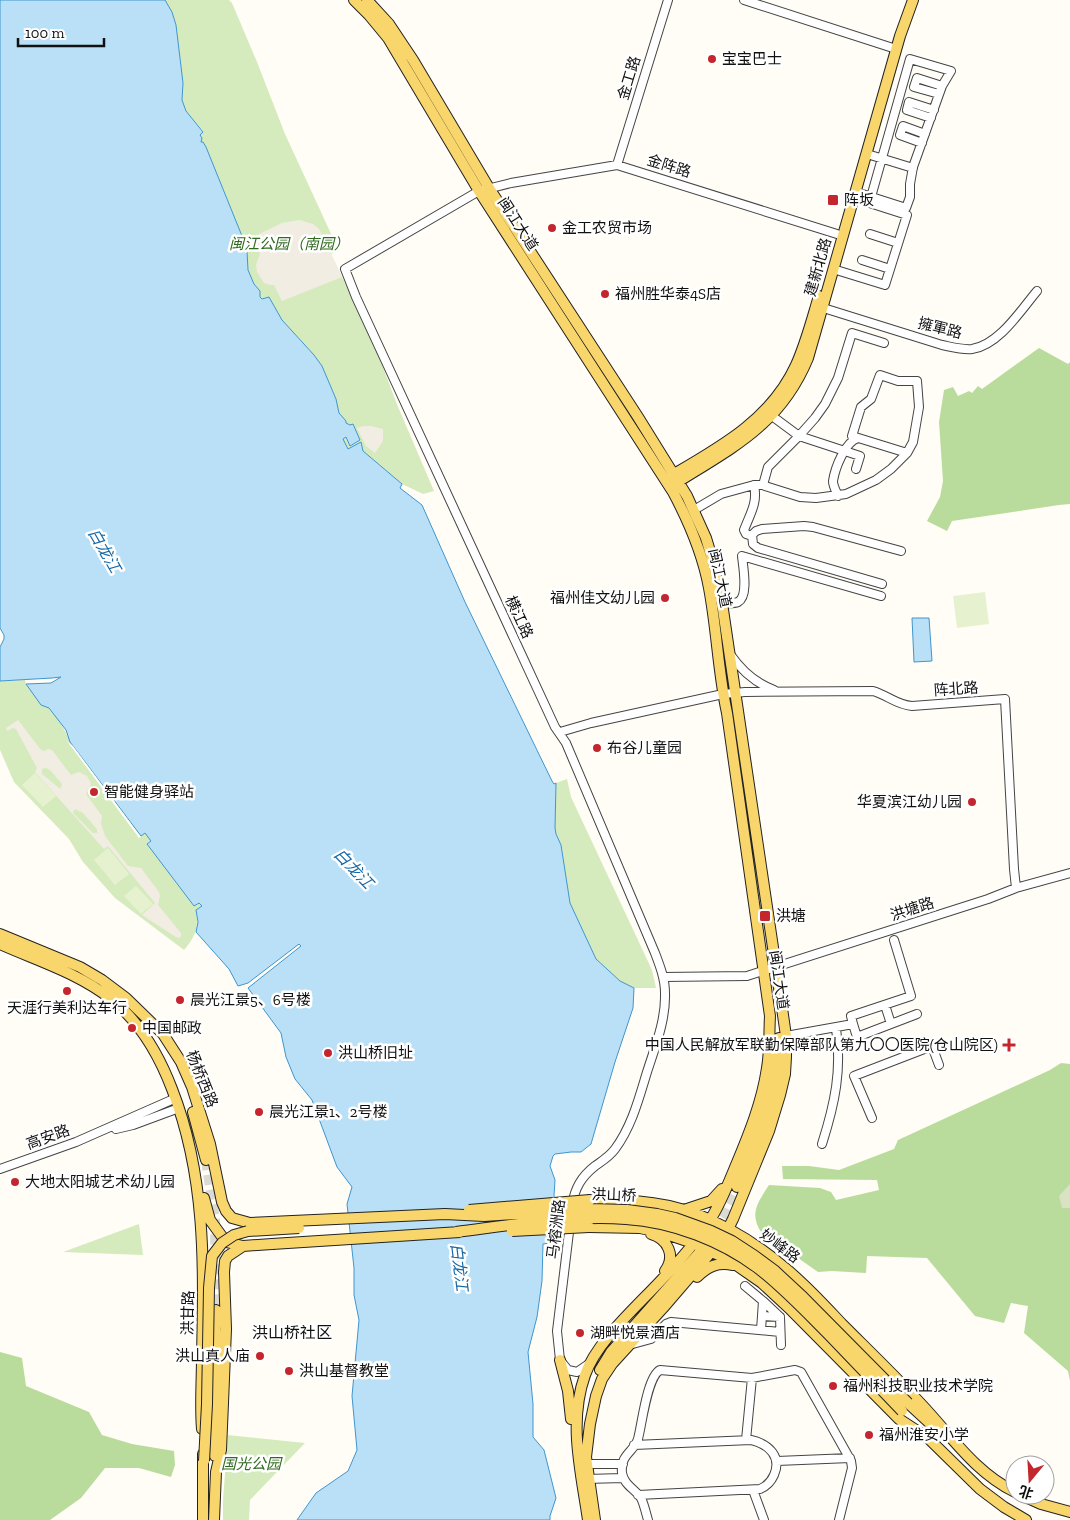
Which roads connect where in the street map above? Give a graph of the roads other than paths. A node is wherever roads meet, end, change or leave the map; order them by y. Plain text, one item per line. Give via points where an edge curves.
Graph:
1 (354, 0) edge
2 (367, 0) edge
3 (668, 0) edge
4 (744, 0) edge
5 (906, 0) edge
6 (913, 0) edge
7 (893, 48) junction
8 (942, 86) junction
9 (939, 94) junction
10 (883, 99) junction
11 (898, 104) junction
12 (908, 108) junction
13 (934, 110) junction
14 (931, 118) junction
15 (925, 134) junction
16 (922, 143) junction
17 (867, 154) junction
18 (882, 159) junction
19 (617, 165) junction
20 (913, 168) junction
21 (484, 189) junction
22 (855, 195) junction
23 (871, 197) junction
24 (837, 234) junction
25 (870, 234) dead end
26 (898, 243) junction
27 (862, 260) dead end
28 (834, 269) junction
29 (890, 269) junction
30 (1037, 291) dead end
31 (819, 307) junction
32 (884, 343) dead end
33 (772, 416) junction
34 (799, 436) junction
35 (858, 438) junction
36 (844, 451) junction
37 (907, 453) junction
38 (856, 469) dead end
39 (672, 480) junction
40 (754, 485) junction
41 (763, 485) junction
42 (838, 496) junction
43 (694, 510) junction
44 (752, 536) junction
45 (901, 551) dead end
46 (882, 584) dead end
47 (881, 596) dead end
48 (722, 602) junction
49 (728, 651) junction
50 (735, 692) junction
51 (781, 692) junction
52 (723, 694) junction
53 (560, 732) junction
54 (1070, 874) edge
55 (1016, 888) junction
56 (0, 934) edge
57 (894, 940) dead end
58 (0, 945) edge
59 (776, 967) junction
60 (763, 971) junction
61 (663, 977) junction
62 (781, 997) junction
63 (884, 1005) junction
64 (917, 1014) dead end
65 (144, 1016) junction
66 (770, 1016) junction
67 (853, 1024) junction
68 (891, 1024) junction
69 (836, 1028) junction
70 (786, 1036) junction
71 (939, 1064) dead end
72 (178, 1103) junction
73 (872, 1118) dead end
74 (822, 1144) dead end
75 (206, 1160) tunnel mouth
76 (195, 1166) junction
77 (735, 1166) junction
78 (0, 1169) edge
79 (684, 1210) junction
80 (445, 1214) junction
81 (339, 1220) junction
82 (710, 1221) junction
83 (250, 1223) joint
84 (620, 1229) junction
85 (728, 1230) junction
86 (456, 1232) junction
87 (243, 1246) junction
88 (696, 1248) junction
89 (712, 1251) junction
90 (203, 1263) junction
91 (737, 1265) junction
92 (224, 1272) junction
93 (745, 1286) dead end
94 (651, 1290) junction
95 (763, 1301) junction
96 (663, 1308) junction
97 (216, 1310) tunnel mouth
98 (762, 1316) junction
99 (780, 1317) junction
100 (761, 1330) junction
101 (780, 1332) junction
102 (629, 1345) junction
103 (781, 1345) dead end
104 (560, 1360) junction
105 (590, 1362) junction
106 (752, 1378) junction
107 (905, 1407) junction
108 (928, 1438) junction
109 (746, 1440) junction
110 (576, 1442) junction
111 (634, 1445) junction
112 (587, 1446) junction
113 (850, 1458) junction
114 (968, 1458) junction
115 (583, 1460) junction
116 (204, 1461) junction
117 (777, 1461) junction
118 (623, 1464) junction
119 (216, 1472) junction
120 (623, 1478) junction
121 (585, 1479) junction
122 (1005, 1487) edge
123 (753, 1490) junction
124 (638, 1495) junction
125 (1045, 1505) edge
126 (1070, 1512) edge
127 (203, 1520) edge
128 (214, 1520) edge
129 (588, 1520) edge
130 (595, 1520) edge
131 (648, 1520) edge
132 (764, 1520) edge
133 (839, 1520) edge
134 (1026, 1520) edge

1 - 21 main road, 闽江大道 via 388,38
2 - 21 main road, 闽江大道 via 413,60
3 - 19 street, 金工路
4 - 7 street
5 - 7 main road, 建新北路
6 - 7 main road, 建新北路
7 - 10 main road, 建新北路
7 - 24 main road, 建新北路
8 - 9 street
8 - 9 street via 917,78 914,87
8 - 11 street via 951,71 910,59
9 - 13 street
10 - 11 street
10 - 17 main road, 建新北路
11 - 12 street
11 - 18 street
12 - 13 street via 910,102
12 - 14 street
13 - 14 street
14 - 15 street
15 - 16 street
15 - 16 street via 903,126 900,135
16 - 20 street
17 - 18 street
17 - 22 main road, 建新北路
18 - 20 street
18 - 23 street
19 - 21 street, 金阵路
19 - 24 street, 金阵路
20 - 23 street via 906,208
21 - 39 main road, 闽江大道
21 - 53 street, 横江路 via 345,269
22 - 23 street
22 - 26 street via 907,215
22 - 28 main road, 建新北路
24 - 31 main road, 建新北路
25 - 26 street
26 - 29 street
27 - 29 street
28 - 29 street via 884,285
28 - 31 main road, 建新北路
30 - 31 street, 擁軍路 via 997,337 973,349 942,345
31 - 33 main road, 建新北路 via 804,368 790,394
31 - 39 main road, 建新北路 via 796,366 776,398 759,417 730,440
32 - 34 street via 852,332 834,386 815,418
33 - 34 street
33 - 39 main road, 建新北路 via 740,443
34 - 36 street
34 - 41 street via 768,466
35 - 36 street via 851,441
35 - 37 street
35 - 37 street via 852,436 861,407 871,399 880,375 917,381 916,431
36 - 38 street via 860,456
36 - 42 street via 833,480
37 - 42 street via 876,480
39 - 43 main road, 闽江大道
39 - 52 main road, 闽江大道 via 706,575
40 - 41 street
40 - 43 street via 721,494
40 - 44 street via 754,508 744,530
41 - 42 street via 805,498
43 - 48 main road, 闽江大道 via 706,538
44 - 45 street via 762,528 809,526
44 - 46 street via 753,544 758,548
47 - 48 street via 742,556 743,595 739,601
48 - 49 main road, 闽江大道
49 - 50 main road, 闽江大道
49 - 51 street via 752,678
50 - 51 street, 阵北路
50 - 52 street, 阵北路
50 - 59 main road, 闽江大道
51 - 55 street, 阵北路 via 873,691 898,704 912,706 1005,699
52 - 53 street, 阵北路
52 - 60 main road, 闽江大道
53 - 61 street, 横江路 via 656,953
54 - 55 street, 洪塘路
55 - 59 street, 洪塘路
56 - 65 main road, 杨桥西路 via 102,980
57 - 63 street via 912,996
58 - 72 main road, 杨桥西路 via 80,978 124,1010 154,1050
59 - 60 street, 洪塘路
59 - 62 main road, 闽江大道
60 - 61 street, 洪塘路 via 746,976
60 - 66 main road, 闽江大道
61 - 104 street, 马榕洲路 via 662,1020 630,1123 613,1151 585,1176 574,1191 557,1324
62 - 66 main road via 774,1089 735,1187 772,1079 776,1050
62 - 70 main road
63 - 67 street via 850,1016
63 - 68 street
64 - 68 street
65 - 75 main road via 170,1052 188,1096
65 - 83 main road, 杨桥西路 via 171,1045 192,1087 226,1211 232,1218
66 - 77 main road, 闽江大道 via 763,1087
67 - 68 street via 857,1037
67 - 69 street
69 - 70 street
69 - 74 street via 838,1079
70 - 85 main road via 785,1074 776,1109
71 - 73 street via 932,1046 854,1076
72 - 76 main road, 杨桥西路
72 - 78 street, 高安路
76 - 87 main road via 210,1220 226,1242
76 - 90 main road, 洪甘路
77 - 79 main road via 715,1198
77 - 82 main road, 闽江大道
79 - 80 main road, 妙峰路, bridge via 635,1201 590,1200
79 - 82 main road, 妙峰路
80 - 81 main road, 洪山桥, bridge
80 - 107 main road, 洪山桥, bridge via 484,1216 583,1209 627,1210 665,1216 711,1231 742,1247 803,1296
81 - 83 main road, 洪山桥, bridge
81 - 116 main road, bridge via 314,1226 248,1231 222,1243 212,1256
82 - 85 main road, 妙峰路
82 - 88 main road, 闽江大道
84 - 86 main road, bridge via 589,1227
84 - 88 main road via 651,1230
84 - 94 main road via 657,1236 667,1246 670,1255 668,1266
85 - 89 main road
85 - 114 main road, 妙峰路 via 762,1250 806,1287 920,1402
86 - 87 main road, bridge
86 - 107 main road, bridge via 548,1221 614,1218 655,1223 703,1238 768,1276
87 - 92 main road via 228,1256
88 - 89 main road
88 - 94 main road
88 - 110 main road via 595,1370 583,1398
88 - 112 main road via 598,1372 585,1412
89 - 91 main road
89 - 96 main road
90 - 92 main road via 212,1258 221,1261
90 - 116 main road, 洪甘路 via 201,1403
91 - 96 main road via 709,1267
91 - 108 main road via 789,1308 893,1413
92 - 119 main road via 226,1329 221,1450
93 - 95 street
94 - 105 main road
95 - 98 street
95 - 99 street
96 - 102 main road
97 - 119 main road
98 - 99 street
98 - 100 street
99 - 101 street
100 - 101 street
100 - 102 street via 671,1322 651,1339
101 - 103 street
102 - 112 main road via 602,1379 591,1414
104 - 105 street via 574,1372
104 - 110 main road
105 - 110 main road via 577,1410
106 - 109 street
106 - 111 street via 658,1371 647,1395
106 - 113 street via 795,1370 801,1372
107 - 108 main road
107 - 114 main road
108 - 134 main road via 975,1484
109 - 111 street
109 - 117 street via 767,1446
110 - 115 main road
111 - 118 street
112 - 115 main road
113 - 117 street
113 - 133 street via 852,1468
114 - 122 main road, 妙峰路
115 - 118 street
115 - 121 main road
116 - 127 main road, 洪甘路
117 - 123 street via 769,1484
118 - 120 street
119 - 128 main road
120 - 121 street
120 - 124 street
121 - 129 main road
121 - 130 main road
123 - 124 street
123 - 132 street
124 - 131 street
125 - 126 main road

